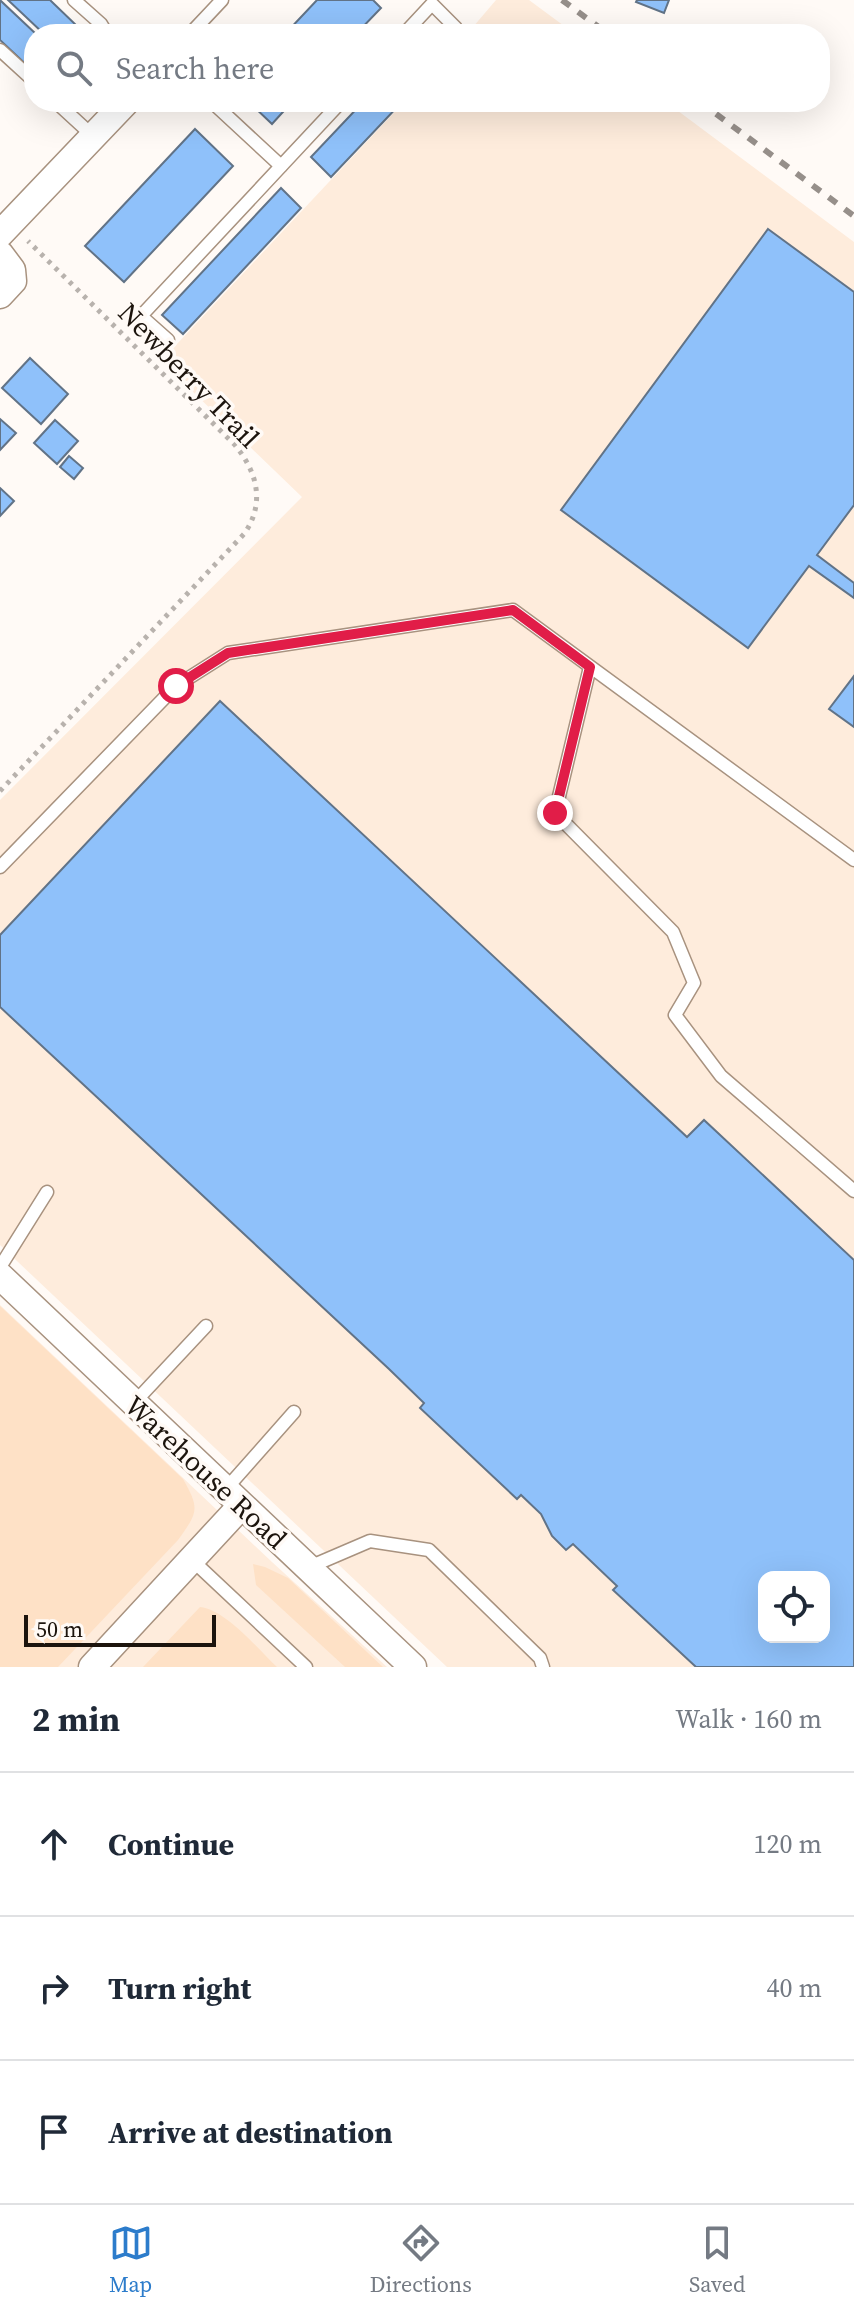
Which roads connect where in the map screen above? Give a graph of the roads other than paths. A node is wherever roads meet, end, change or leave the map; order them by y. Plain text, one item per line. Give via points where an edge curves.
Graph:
1 (74, 0) edge
2 (222, 0) edge
3 (101, 24) edge
4 (199, 24) edge
5 (413, 24) edge
6 (452, 24) edge
7 (0, 50) edge
8 (24, 72) edge
9 (67, 112) edge
10 (116, 112) edge
11 (223, 112) edge
12 (332, 112) edge
13 (93, 136) junction
14 (281, 166) junction
15 (5, 229) edge
16 (0, 254) edge
17 (0, 295) edge
18 (168, 340) dead end
19 (590, 667) junction
20 (854, 860) edge
21 (0, 867) edge
22 (854, 1191) edge
23 (47, 1192) dead end
24 (0, 1267) edge
25 (0, 1276) edge
26 (206, 1326) dead end
27 (133, 1404) junction
28 (294, 1412) dead end
29 (233, 1498) junction
30 (191, 1559) junction
31 (307, 1568) junction
32 (92, 1667) edge
33 (306, 1667) edge
34 (413, 1667) edge
35 (543, 1667) edge

1 - 3 lane
2 - 4 lane
5 - 6 lane via 432,4
7 - 8 lane
9 - 13 lane
10 - 13 street
11 - 14 lane
12 - 14 lane
13 - 15 street
14 - 18 lane via 141,316
16 - 17 street via 13,281
19 - 20 lane
19 - 21 lane via 513,610 228,653 176,686
19 - 22 lane via 555,813 673,932 694,983 675,1015 721,1076
23 - 24 lane
25 - 27 street, Warehouse Road
26 - 27 lane
27 - 29 street, Warehouse Road
28 - 29 lane
29 - 30 street
29 - 31 street, Warehouse Road
30 - 32 street
30 - 33 lane
31 - 34 street, Warehouse Road
31 - 35 lane via 370,1541 429,1550 540,1658

